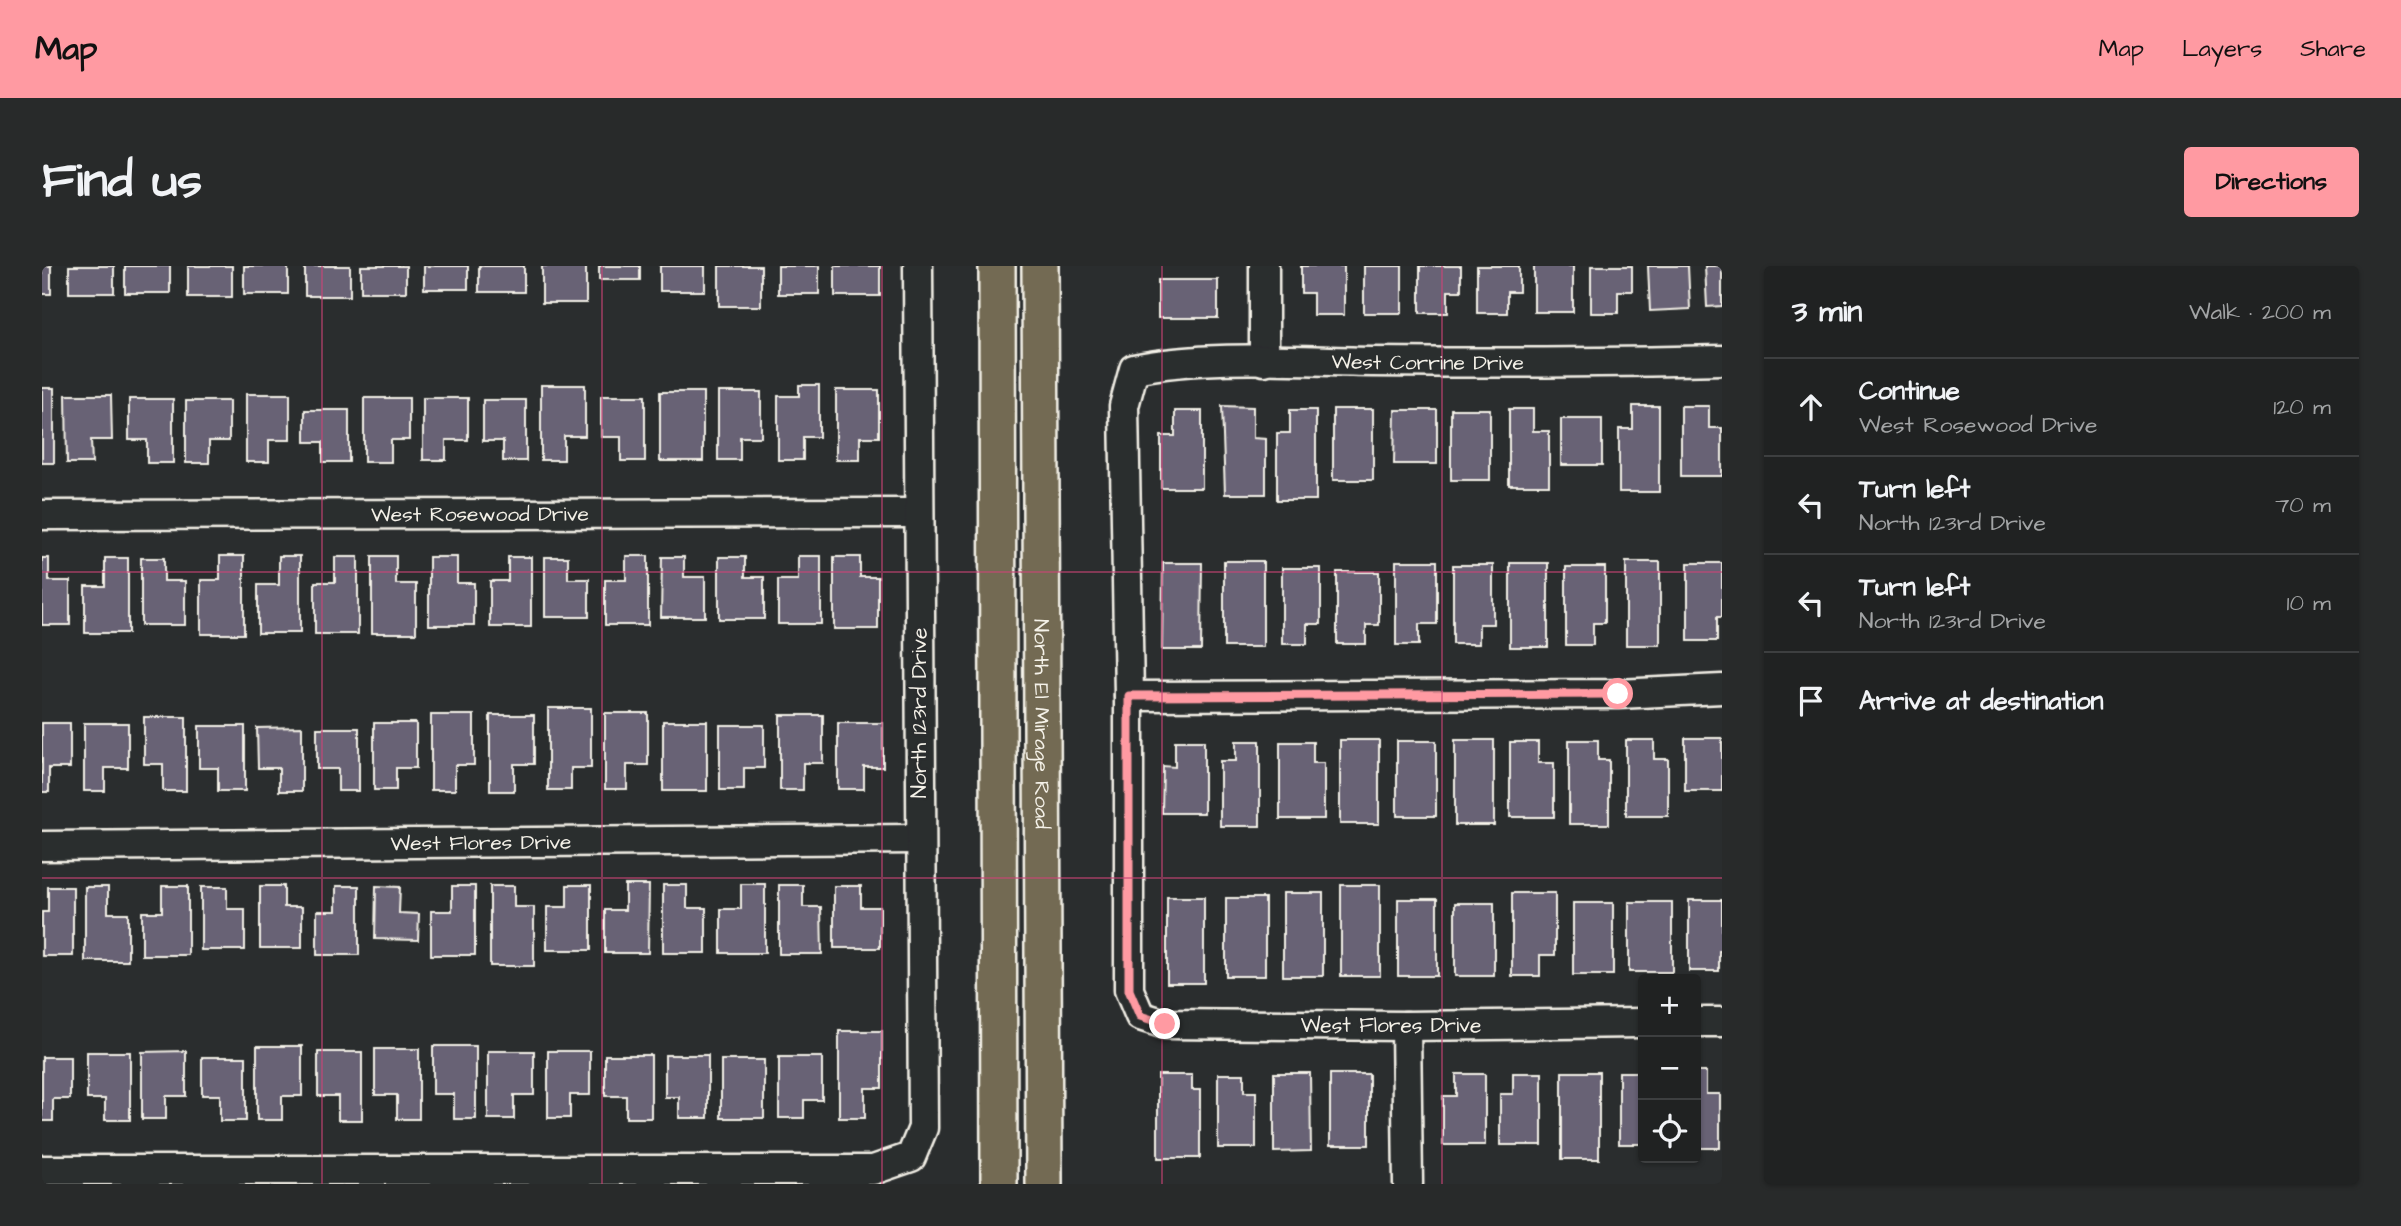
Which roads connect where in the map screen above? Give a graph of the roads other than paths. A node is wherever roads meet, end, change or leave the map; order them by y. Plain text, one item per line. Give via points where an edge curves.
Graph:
1 (918, 266) edge
2 (997, 266) edge
3 (1040, 266) edge
4 (1264, 266) edge
5 (1722, 359) edge
6 (1264, 360) junction
7 (918, 513) junction
8 (42, 516) edge
9 (1722, 688) edge
10 (1129, 696) junction
11 (920, 839) junction
12 (42, 846) edge
13 (1701, 1022) edge
14 (1722, 1022) edge
15 (1638, 1023) edge
16 (1406, 1026) junction
17 (42, 1170) edge
18 (775, 1177) edge
19 (999, 1184) edge
20 (1044, 1184) edge
21 (1408, 1184) edge

1 - 7 street, North 123rd Drive
2 - 19 main road, North El Mirage Road
3 - 20 main road, North El Mirage Road
4 - 6 street
5 - 6 street, West Corrine Drive via 1565,364
6 - 10 street, West Corrine Drive via 1166,363 1134,369 1124,406
7 - 8 street, West Rosewood Drive
7 - 11 street, North 123rd Drive
9 - 10 street via 1618,694
10 - 16 street, West Flores Drive via 1129,990 1140,1016 1165,1024
11 - 12 street, West Flores Drive
11 - 18 street, North 123rd Drive via 923,1128 911,1157 873,1170
13 - 14 street
15 - 16 street, West Flores Drive
16 - 21 street
17 - 18 street

